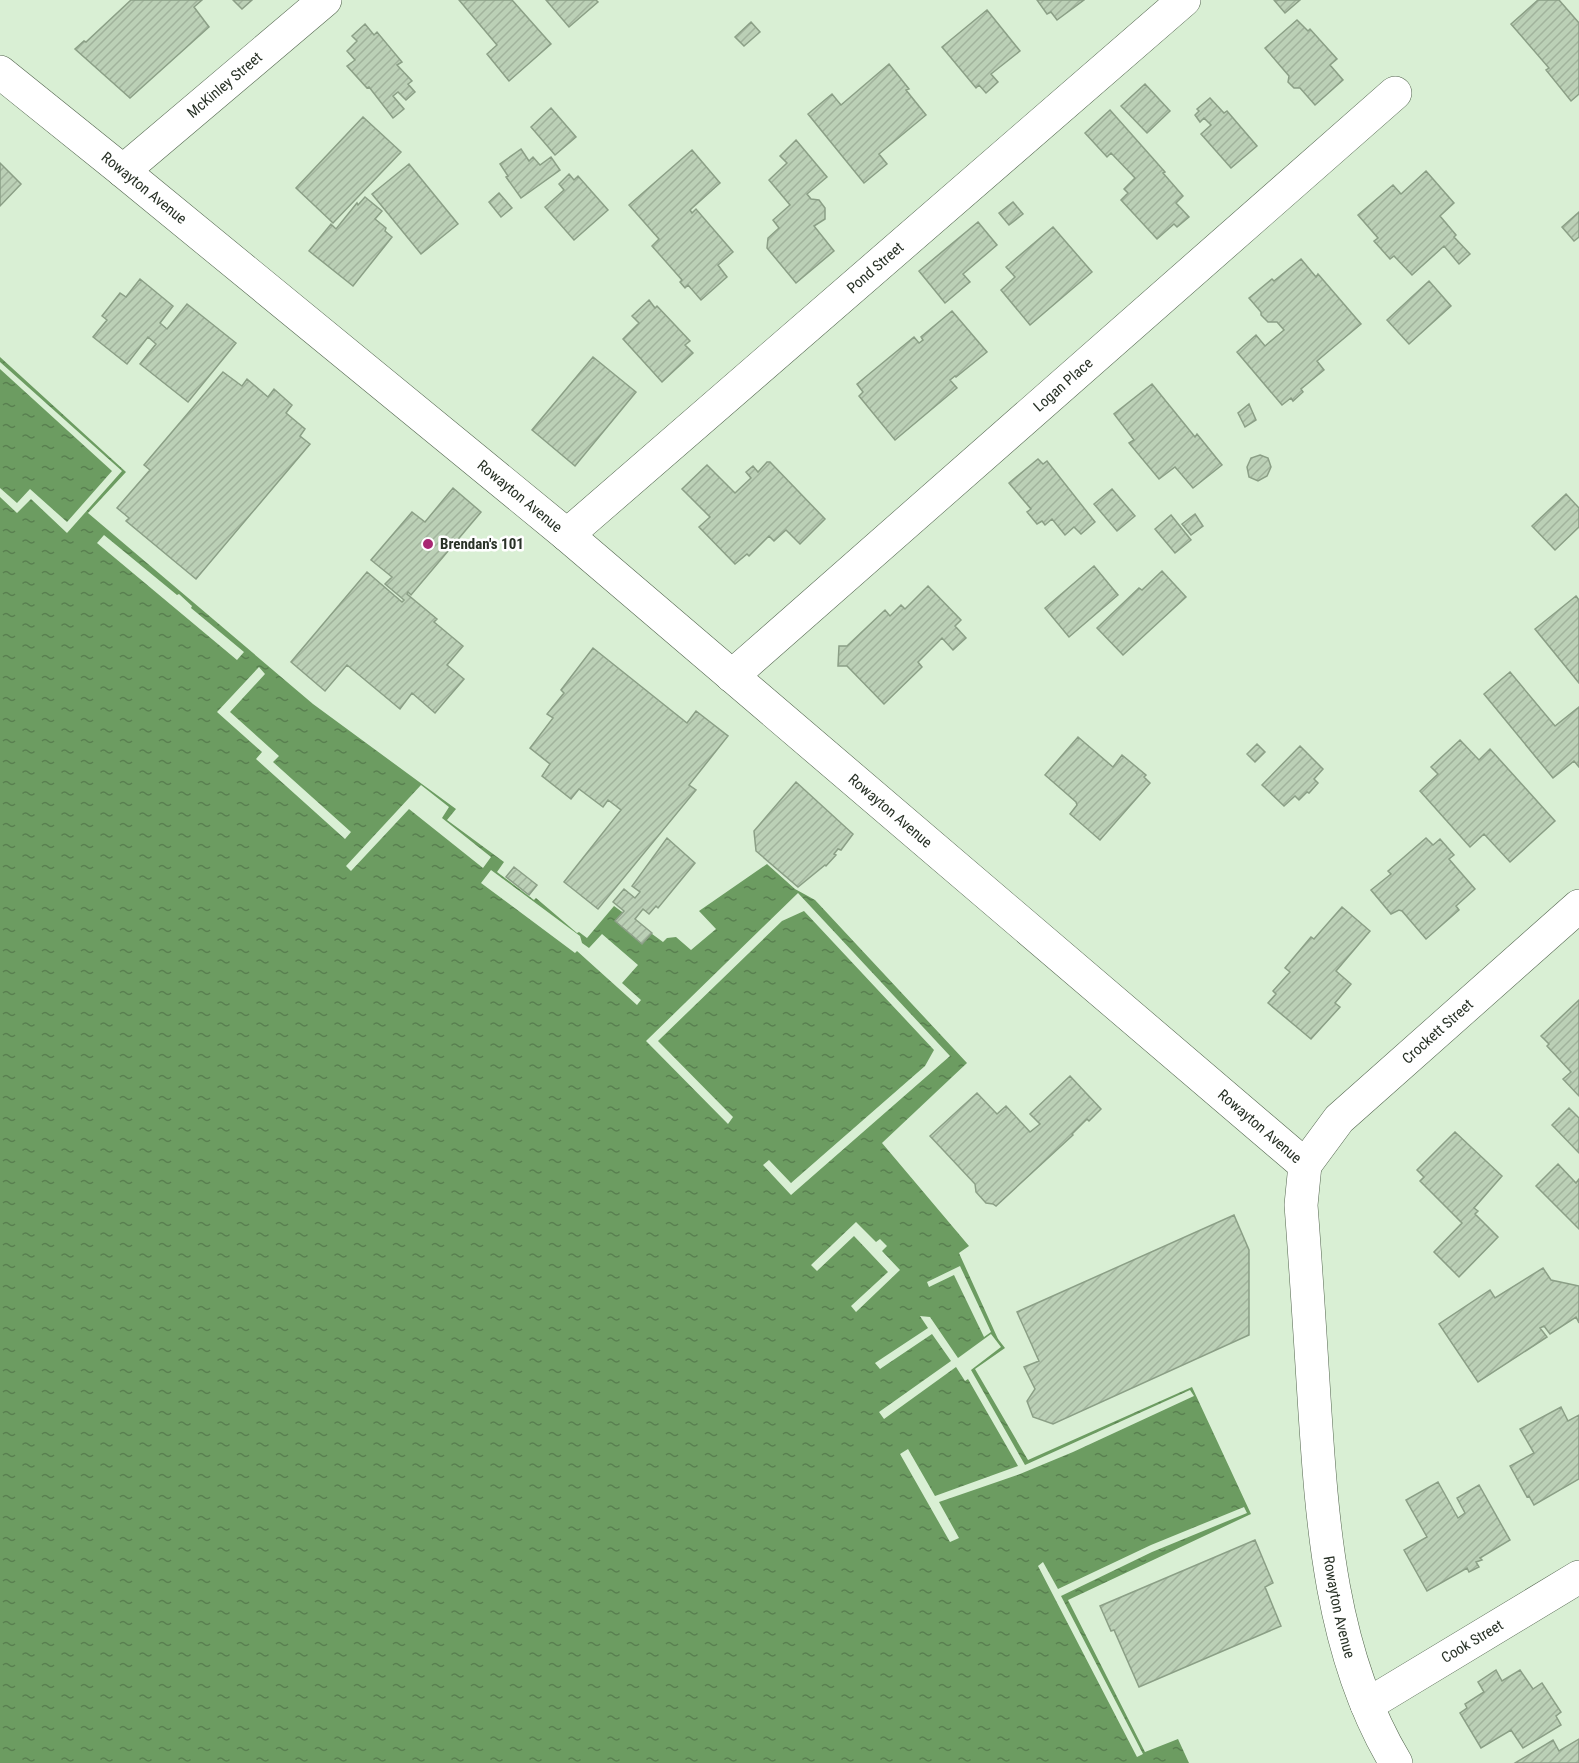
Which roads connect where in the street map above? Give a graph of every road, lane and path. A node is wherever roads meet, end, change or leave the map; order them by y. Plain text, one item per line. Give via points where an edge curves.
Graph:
1 (325, 0) edge
2 (1184, 0) edge
3 (0, 72) edge
4 (1395, 93) dead end
5 (123, 171) junction
6 (567, 535) junction
7 (732, 676) junction
8 (1578, 909) edge
9 (1305, 1165) junction
10 (1579, 1577) edge
11 (1366, 1705) junction
12 (1396, 1763) edge

1 - 5 street, McKinley Street
2 - 6 street, Pond Street
3 - 5 street, Rowayton Avenue
4 - 7 street, Logan Place
5 - 6 street, Rowayton Avenue
6 - 7 street, Rowayton Avenue
7 - 9 street, Rowayton Avenue
8 - 9 street, Crockett Street via 1339,1119
9 - 11 street, Rowayton Avenue via 1302,1205 1317,1453 1329,1558 1353,1671
10 - 11 street, Cook Street
11 - 12 street, Rowayton Avenue

